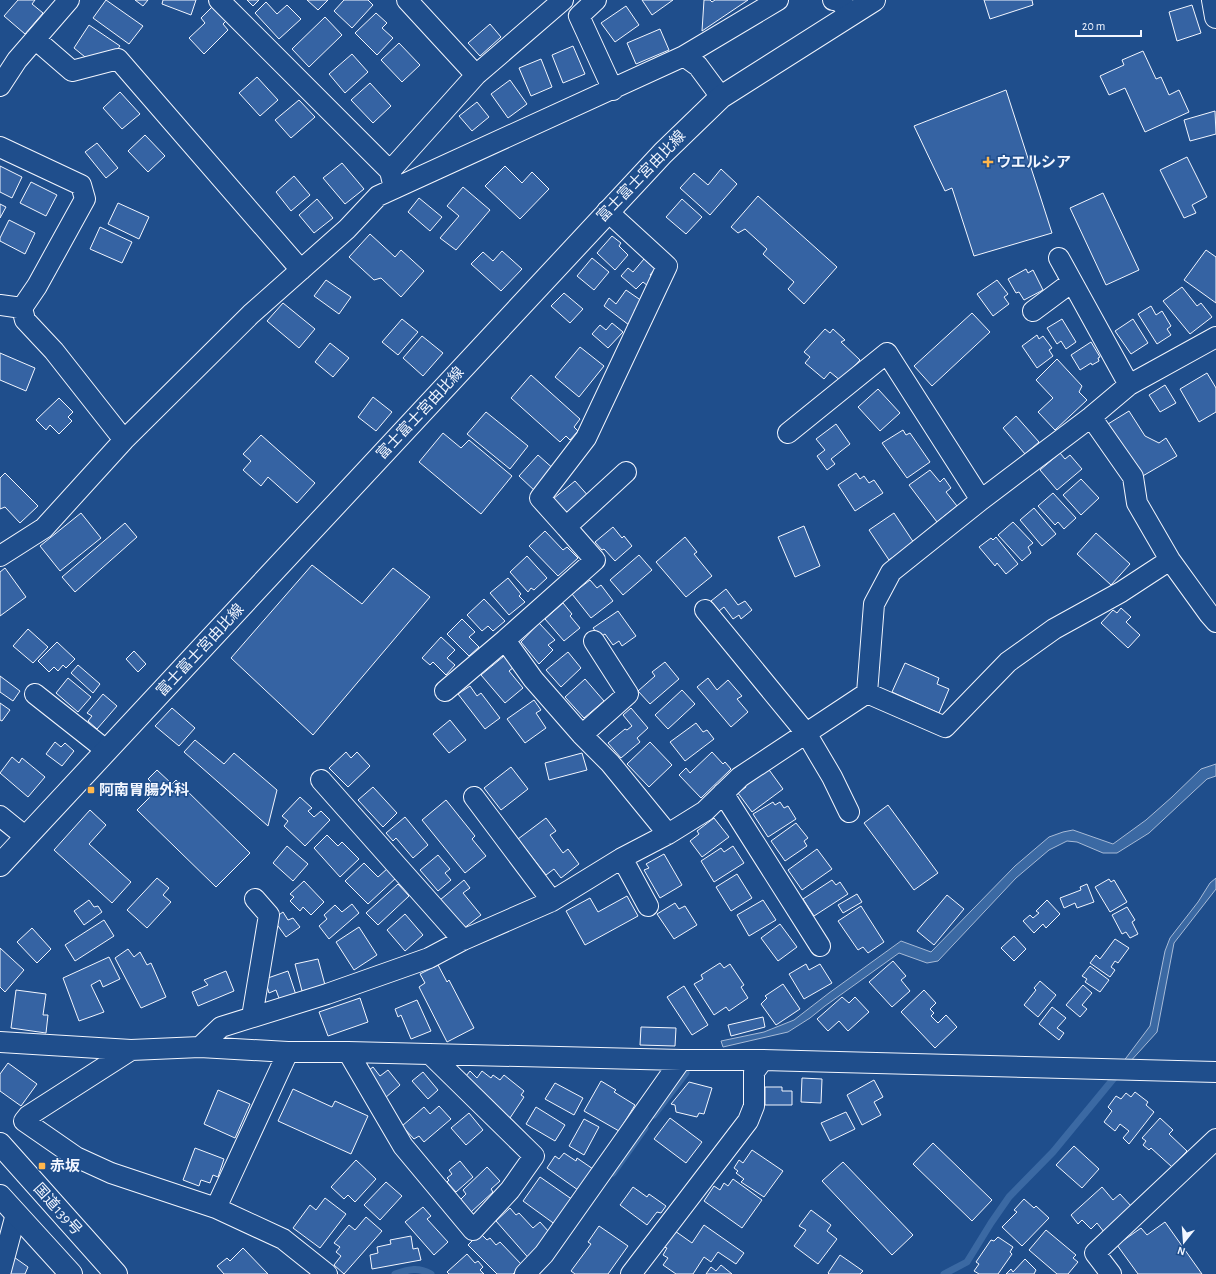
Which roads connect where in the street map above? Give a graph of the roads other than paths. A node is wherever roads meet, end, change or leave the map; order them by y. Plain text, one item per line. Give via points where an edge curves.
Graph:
1 (69, 0) edge
2 (219, 0) edge
3 (407, 0) edge
4 (563, 0) edge
5 (596, 0) edge
6 (778, 0) edge
7 (833, 0) edge
8 (874, 0) edge
9 (1213, 0) edge
10 (851, 13) junction
11 (1216, 17) edge
12 (35, 39) junction
13 (684, 56) junction
14 (476, 75) junction
15 (0, 86) edge
16 (613, 90) junction
17 (721, 97) junction
18 (0, 147) edge
19 (392, 179) junction
20 (607, 211) junction
21 (1058, 258) dead end
22 (301, 270) junction
23 (1072, 282) junction
24 (0, 304) edge
25 (22, 308) junction
26 (1033, 311) dead end
27 (1216, 337) edge
28 (1129, 384) junction
29 (1091, 417) junction
30 (788, 433) dead end
31 (124, 440) junction
32 (626, 472) dead end
33 (981, 500) junction
34 (566, 527) junction
35 (0, 556) edge
36 (1170, 560) junction
37 (705, 610) dead end
38 (1216, 622) edge
39 (505, 640) junction
40 (594, 641) dead end
41 (445, 691) dead end
42 (867, 693) junction
43 (35, 694) dead end
44 (806, 733) junction
45 (582, 734) junction
46 (106, 750) junction
47 (321, 780) dead end
48 (723, 793) junction
49 (474, 797) dead end
50 (849, 812) dead end
51 (0, 816) edge
52 (668, 834) junction
53 (26, 838) junction
54 (622, 858) junction
55 (0, 866) edge
56 (255, 899) dead end
57 (552, 901) junction
58 (648, 906) dead end
59 (463, 940) junction
60 (820, 946) dead end
61 (252, 1017) junction
62 (0, 1042) edge
63 (200, 1047) junction
64 (131, 1050) junction
65 (288, 1052) junction
66 (348, 1052) junction
67 (430, 1054) junction
68 (681, 1060) junction
69 (763, 1060) junction
70 (1216, 1072) edge
71 (1216, 1126) edge
72 (1216, 1138) edge
73 (0, 1144) edge
74 (0, 1196) edge
75 (216, 1208) junction
76 (16, 1214) junction
77 (0, 1274) edge
78 (71, 1274) edge
79 (116, 1274) edge
80 (327, 1274) edge
81 (525, 1274) edge
82 (631, 1274) edge
83 (1111, 1274) edge

1 - 12 street
2 - 19 street
3 - 14 street
4 - 14 street
5 - 16 street via 579,16
6 - 13 street
7 - 10 street via 839,1
8 - 10 main road, 富士富士宮由比線
9 - 11 main road
10 - 17 main road, 富士富士宮由比線
12 - 15 street
12 - 22 street via 72,71 118,59
13 - 16 street
13 - 17 street via 698,66
14 - 19 street
16 - 19 street
17 - 20 main road, 富士富士宮由比線 via 663,152
18 - 25 street via 81,185 85,199 38,286
19 - 22 street via 347,229
20 - 34 street via 667,266 586,438 540,498
20 - 46 main road, 富士富士宮由比線
21 - 23 street
22 - 31 street via 251,314
23 - 26 street
23 - 28 street
24 - 25 street
25 - 31 street via 25,320 54,351
27 - 28 street
28 - 29 street
29 - 33 street
29 - 36 street via 1133,477 1137,503
30 - 33 street via 887,354
31 - 35 street via 44,528
32 - 34 street
33 - 42 street via 891,572 874,604
34 - 39 street via 595,560
36 - 38 street
36 - 42 street via 1121,592 1054,629 1008,662 945,727
37 - 44 street
39 - 41 street
39 - 45 street via 534,679
40 - 45 street via 628,694
42 - 44 street
43 - 46 street
44 - 48 street via 740,777
44 - 50 street
45 - 52 street via 610,763
46 - 53 main road, 富士富士宮由比線
47 - 59 street
48 - 52 street via 705,811
48 - 60 street
49 - 57 street
51 - 53 street
52 - 54 street
53 - 55 main road, 富士富士宮由比線
54 - 57 street
54 - 58 street
56 - 61 street via 269,915
57 - 59 street
59 - 61 street via 429,958
61 - 63 street via 221,1027
62 - 64 street
63 - 64 street
63 - 65 street
64 - 75 street via 24,1121 76,1157 111,1173
65 - 66 street
65 - 75 street
66 - 67 street
66 - 67 street via 403,1146 473,1230 510,1190 534,1156
67 - 68 street
68 - 69 street
68 - 81 street via 544,1254
69 - 70 street
69 - 82 street via 754,1072 754,1106 748,1122
71 - 72 street via 1212,1130
72 - 83 street via 1095,1253
73 - 79 main road, 国道139号
74 - 76 main road
75 - 80 street via 283,1239
76 - 77 street
76 - 78 main road

